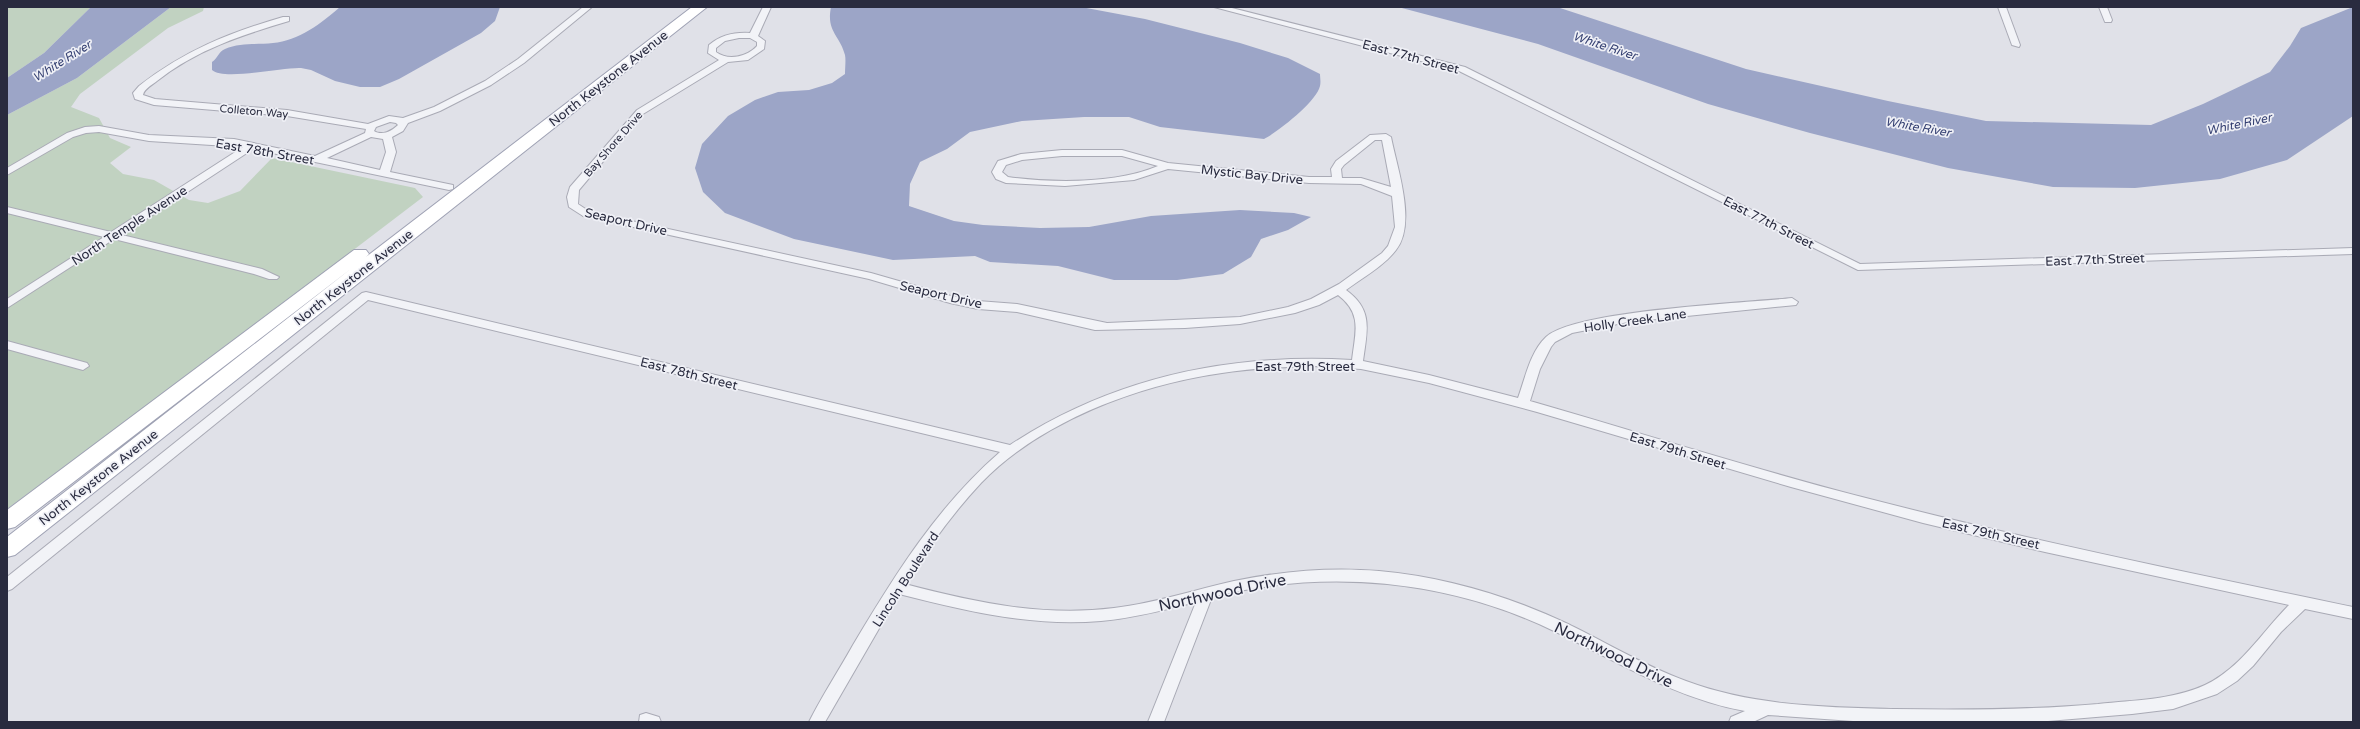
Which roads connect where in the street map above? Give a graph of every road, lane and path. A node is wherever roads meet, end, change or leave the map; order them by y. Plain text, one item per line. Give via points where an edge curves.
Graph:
1 (581, 7) edge
2 (588, 7) edge
3 (689, 7) edge
4 (700, 7) edge
5 (767, 7) edge
6 (1218, 7) edge
7 (2002, 7) edge
8 (2103, 7) edge
9 (286, 20) dead end
10 (2108, 20) dead end
11 (752, 36) junction
12 (2016, 45) dead end
13 (728, 59) junction
14 (420, 114) junction
15 (402, 122) junction
16 (371, 131) junction
17 (387, 135) junction
18 (251, 146) junction
19 (315, 160) junction
20 (1167, 166) junction
21 (7, 172) edge
22 (384, 174) junction
23 (1338, 180) junction
24 (449, 187) junction
25 (1398, 194) junction
26 (572, 202) joint
27 (7, 210) edge
28 (112, 235) junction
29 (2353, 251) edge
30 (273, 277) dead end
31 (1338, 289) junction
32 (366, 296) joint
33 (1792, 302) dead end
34 (7, 304) edge
35 (7, 345) edge
36 (1357, 365) junction
37 (83, 366) dead end
38 (1523, 403) junction
39 (1012, 450) junction
40 (7, 521) edge
41 (7, 549) edge
42 (7, 585) edge
43 (897, 588) junction
44 (1206, 595) junction
45 (2302, 602) junction
46 (2353, 613) edge
47 (1767, 708) junction
48 (2052, 719) edge
49 (817, 722) edge
50 (1156, 722) edge
51 (1737, 722) edge

1 - 14 street via 503,68
2 - 14 street via 507,71 451,102 426,114
3 - 24 main road, North Keystone Avenue
4 - 41 main road, North Keystone Avenue via 469,185
5 - 11 street via 756,33
6 - 29 street, East 77th Street via 1462,68 1858,266
7 - 12 street
8 - 10 street
9 - 16 street, Colleton Way via 223,39 189,54 142,88 138,97 154,102 272,112
11 - 13 street, Bay Shore Drive via 762,45 758,50 747,56
11 - 13 street via 730,37 714,44 711,50 713,54
13 - 26 street, Bay Shore Drive via 640,112 574,189
14 - 15 street
15 - 16 street via 389,119
15 - 17 street via 400,130
16 - 17 street, Colleton Way
16 - 19 street
17 - 22 street via 391,152
18 - 19 street, East 78th Street
18 - 21 street, East 78th Street via 222,141 149,138 99,129 78,132 54,142
18 - 28 street, North Temple Avenue
19 - 22 street, East 78th Street
20 - 20 street, Mystic Bay Drive via 1156,172 1133,177 1054,184 1006,180 997,172 1002,163 1013,159 1062,153 1129,154
20 - 23 street, Mystic Bay Drive via 1309,180
22 - 24 street, East 78th Street
23 - 25 street, Mystic Bay Drive via 1374,184
23 - 25 street via 1337,167 1345,158 1373,137 1386,137
24 - 40 main road, North Keystone Avenue
25 - 31 street via 1402,225 1394,248
26 - 31 street, Seaport Drive via 580,211 587,214 871,276 968,303 1017,308 1095,326 1134,327 1267,316 1299,308
27 - 28 street
28 - 30 street via 251,269
28 - 34 street, North Temple Avenue
31 - 36 street via 1354,301 1361,312
32 - 39 street, East 78th Street
32 - 42 street, North Keystone Avenue
33 - 38 street, Holly Creek Lane via 1641,317 1565,332 1551,340 1544,348
35 - 37 street
36 - 38 street, East 79th Street via 1423,378
36 - 39 street, East 79th Street via 1309,363 1248,366 1168,380 1080,411
38 - 45 street, East 79th Street via 1743,470 1875,506
39 - 43 street, Lincoln Boulevard via 986,471 954,507
43 - 44 street, Northwood Drive via 986,610 1050,617 1124,612
43 - 49 street, Lincoln Boulevard
44 - 47 street, Northwood Drive via 1261,581 1322,576 1379,577 1441,586 1492,600 1539,618 1639,669 1686,688
44 - 50 street
45 - 46 street, East 79th Street
45 - 48 street, Northwood Drive via 2242,667 2222,684 2208,691 2194,697 2153,705
47 - 48 street, Northwood Drive via 1797,713 1867,716
47 - 51 street

